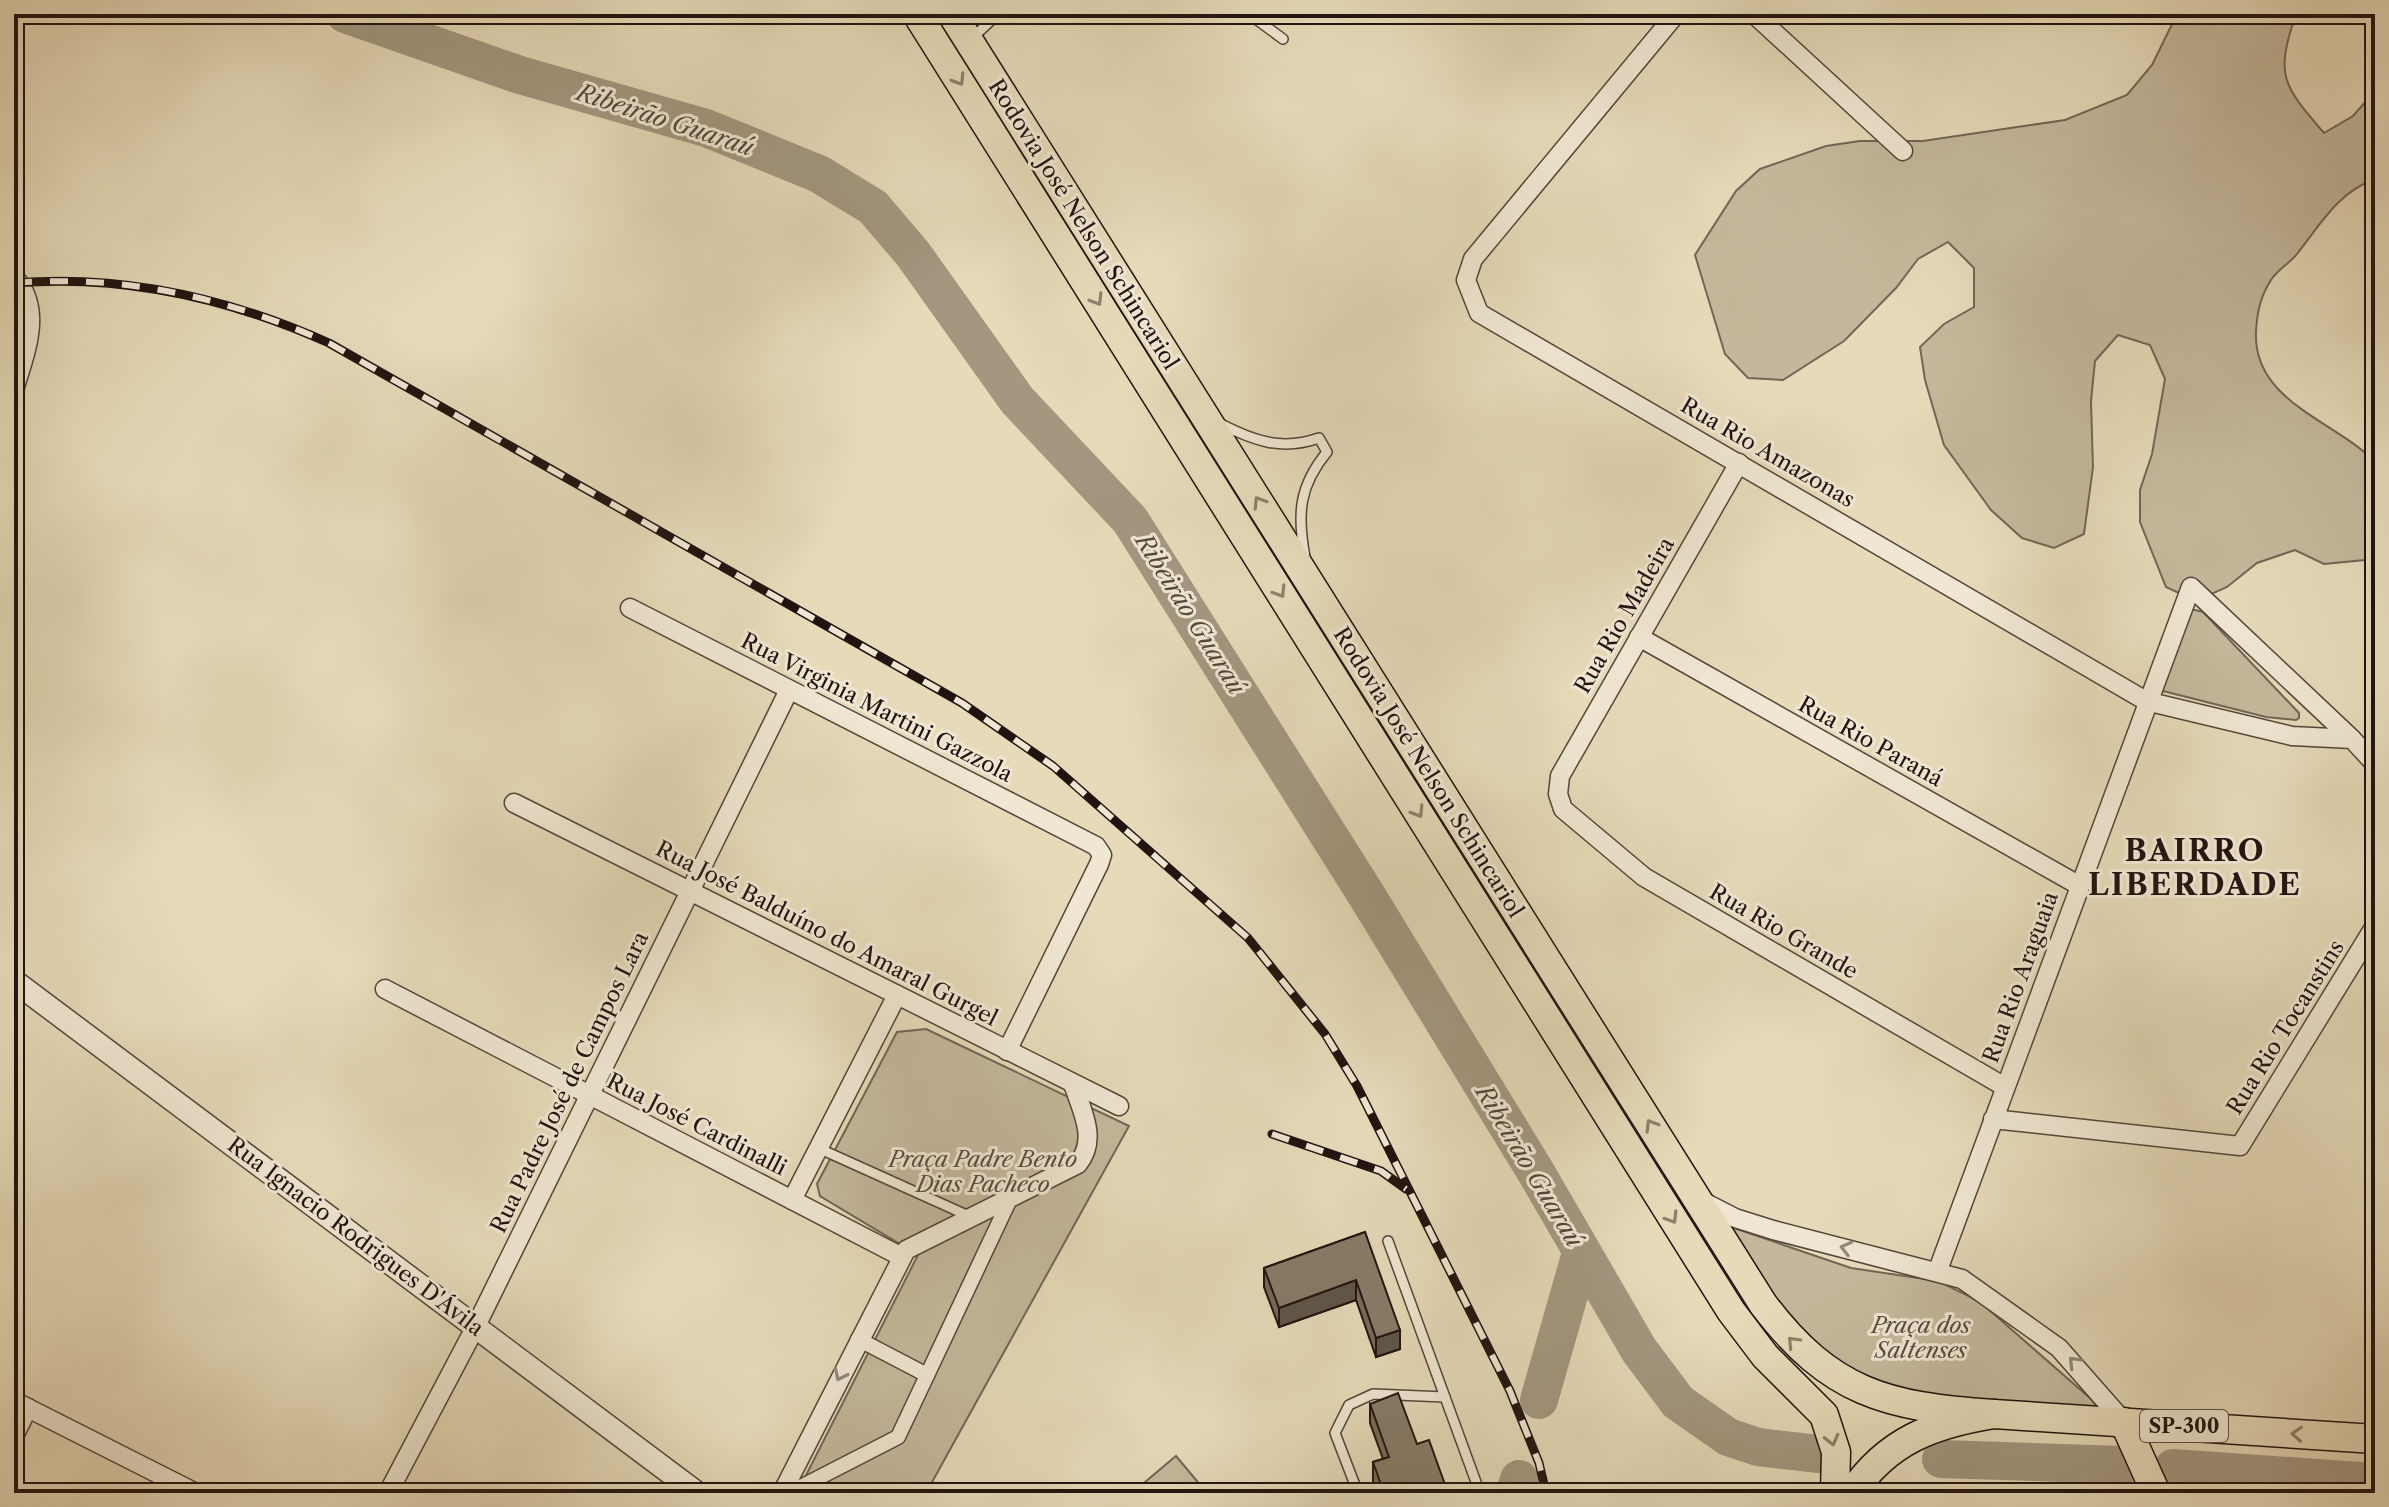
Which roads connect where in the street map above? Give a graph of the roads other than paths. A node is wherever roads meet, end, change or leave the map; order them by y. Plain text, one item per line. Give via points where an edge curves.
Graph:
1 (917, 14) edge
2 (952, 14) edge
3 (998, 14) edge
4 (1249, 14) edge
5 (1676, 14) edge
6 (1754, 14) edge
7 (1283, 39) dead end
8 (969, 41) junction
9 (1903, 151) dead end
10 (14, 277) edge
11 (22, 336) edge
12 (14, 390) edge
13 (1205, 417) junction
14 (1739, 463) junction
15 (1309, 580) junction
16 (630, 608) dead end
17 (1639, 637) junction
18 (789, 690) junction
19 (2146, 701) junction
20 (2352, 739) junction
21 (2375, 764) edge
22 (1558, 794) joint
23 (514, 803) dead end
24 (2080, 886) junction
25 (690, 891) junction
26 (2375, 926) edge
27 (14, 981) edge
28 (385, 989) dead end
29 (897, 995) junction
30 (1007, 1051) junction
31 (1073, 1084) junction
32 (2005, 1087) junction
33 (589, 1095) junction
34 (1119, 1106) dead end
35 (1993, 1119) junction
36 (818, 1148) junction
37 (1011, 1197) junction
38 (1696, 1198) junction
39 (792, 1200) junction
40 (971, 1217) junction
41 (1388, 1241) dead end
42 (902, 1257) junction
43 (1938, 1270) junction
44 (476, 1326) junction
45 (858, 1339) junction
46 (927, 1375) junction
47 (1445, 1397) junction
48 (21, 1405) edge
49 (1994, 1414) junction
50 (2124, 1422) junction
51 (14, 1436) edge
52 (2375, 1439) edge
53 (196, 1493) edge
54 (388, 1493) edge
55 (697, 1493) edge
56 (782, 1493) edge
57 (789, 1493) edge
58 (1358, 1493) edge
59 (1480, 1493) edge
60 (1835, 1493) edge
61 (1852, 1493) edge
62 (2156, 1493) edge

1 -> 60 main road, Rodovia José Nelson Schincariol via 1731,1311 1765,1356 1824,1415 1836,1452
2 - 8 main road, Rodovia José Nelson Schincariol
3 - 8 lane
4 - 7 lane
5 - 14 street, Rua Rio Amazonas via 1473,259 1466,280 1479,313
6 - 9 street
8 - 13 main road, Rodovia José Nelson Schincariol
10 - 11 street via 27,300
11 - 12 street
15 -> 13 main road, Rodovia José Nelson Schincariol
13 - 15 lane via 1272,444 1296,445 1319,438 1327,452 1305,484 1299,508
14 - 17 street, Rua Rio Madeira
14 - 19 street, Rua Rio Amazonas
38 -> 15 main road, Rodovia José Nelson Schincariol
16 - 18 street, Rua Virginia Martini Gazzola
17 - 22 street, Rua Rio Madeira via 1560,776
17 - 24 street, Rua Rio Paraná
18 - 25 street, Rua Padre José de Campos Lara
18 - 30 street, Rua Virginia Martini Gazzola via 1100,851 1099,864
19 - 20 street, Rua Rio Amazonas via 2292,736
19 - 20 street, Rua Rio Araguaia via 2191,587
19 - 24 street, Rua Rio Araguaia
20 - 21 street
22 - 32 street, Rua Rio Grande via 1563,809 1644,877
23 - 25 street, Rua José Balduíno do Amaral Gurgel
24 - 32 street, Rua Rio Araguaia
25 - 29 street, Rua José Balduíno do Amaral Gurgel
25 - 33 street, Rua Padre José de Campos Lara
26 - 35 street, Rua Rio Tocanstins via 2240,1146
27 - 44 street, Rua Ignacio Rodrigues D'Ávila
28 - 33 street, Rua José Cardinalli
29 - 30 street, Rua José Balduíno do Amaral Gurgel
29 - 36 street
30 - 31 street, Rua José Balduíno do Amaral Gurgel
31 - 34 street, Rua José Balduíno do Amaral Gurgel
31 - 37 street via 1090,1138 1086,1154 1078,1164
32 - 35 street, Rua Rio Araguaia
33 - 39 street, Rua José Cardinalli
33 - 44 street, Rua Padre José de Campos Lara
35 - 43 street, Rua Rio Araguaia
36 - 39 street
36 - 40 lane
37 - 40 street
37 - 46 street
43 -> 38 street via 1773,1230
49 -> 38 main road, Rodovia José Nelson Schincariol via 1883,1398 1822,1368 1791,1341 1763,1304
39 - 42 street, Rua José Cardinalli
40 - 42 street via 906,1250
41 - 47 lane
42 - 45 street
50 -> 43 street via 2098,1388 2035,1327 1982,1290
44 - 54 street, Rua Padre José de Campos Lara
44 - 55 street, Rua Ignacio Rodrigues D'Ávila
45 - 46 street
45 -> 56 street
46 - 57 street via 898,1437
47 - 58 lane via 1373,1394 1349,1405 1335,1433
47 - 59 lane
48 - 51 street
48 - 53 street
49 - 50 main road, SP-300
49 - 61 main road, SP-300 via 1950,1421 1912,1436 1879,1459
52 -> 50 main road, SP-300
50 - 62 main road

